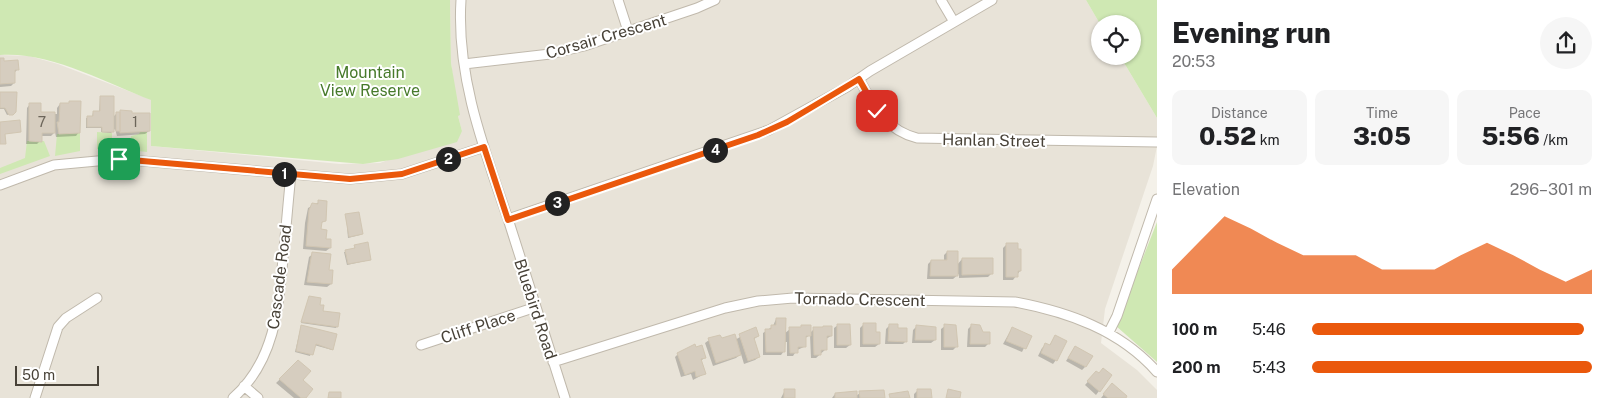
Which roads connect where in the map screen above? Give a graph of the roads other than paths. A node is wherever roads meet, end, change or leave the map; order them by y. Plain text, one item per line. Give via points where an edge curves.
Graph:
1 (461, 0) edge
2 (618, 0) edge
3 (715, 0) edge
4 (941, 0) edge
5 (992, 0) edge
6 (954, 22) junction
7 (628, 31) junction
8 (464, 64) junction
9 (859, 79) junction
10 (1157, 142) edge
11 (484, 147) junction
12 (291, 174) junction
13 (0, 185) edge
14 (1157, 198) edge
15 (508, 220) junction
16 (97, 298) dead end
17 (536, 308) junction
18 (1109, 332) junction
19 (420, 345) dead end
20 (554, 362) junction
21 (1157, 372) edge
22 (244, 386) junction
23 (35, 398) edge
24 (233, 398) edge
25 (258, 398) edge
26 (565, 398) edge

1 - 8 street, Bluebird Road via 459,20
2 - 7 street
3 - 7 street, Corsair Crescent
4 - 6 street
5 - 6 street
6 - 9 street
7 - 8 street, Corsair Crescent via 550,54
8 - 11 street, Bluebird Road
9 - 10 street, Hanlan Street via 884,120 900,132 918,138
9 - 15 street via 787,122 758,135
11 - 12 street via 402,174 350,179
11 - 15 street, Bluebird Road
12 - 13 street via 119,159 54,165
12 - 22 street, Cascade Road via 277,317 266,350
14 - 18 street
15 - 17 street, Bluebird Road
16 - 23 street via 60,323
17 - 19 street, Cliff Place
17 - 20 street, Bluebird Road
18 - 20 street, Tornado Crescent via 1046,308 1015,302 793,298 725,308
18 - 21 street, Tornado Crescent
20 - 26 street, Bluebird Road
22 - 24 street, Cascade Road
22 - 25 street

